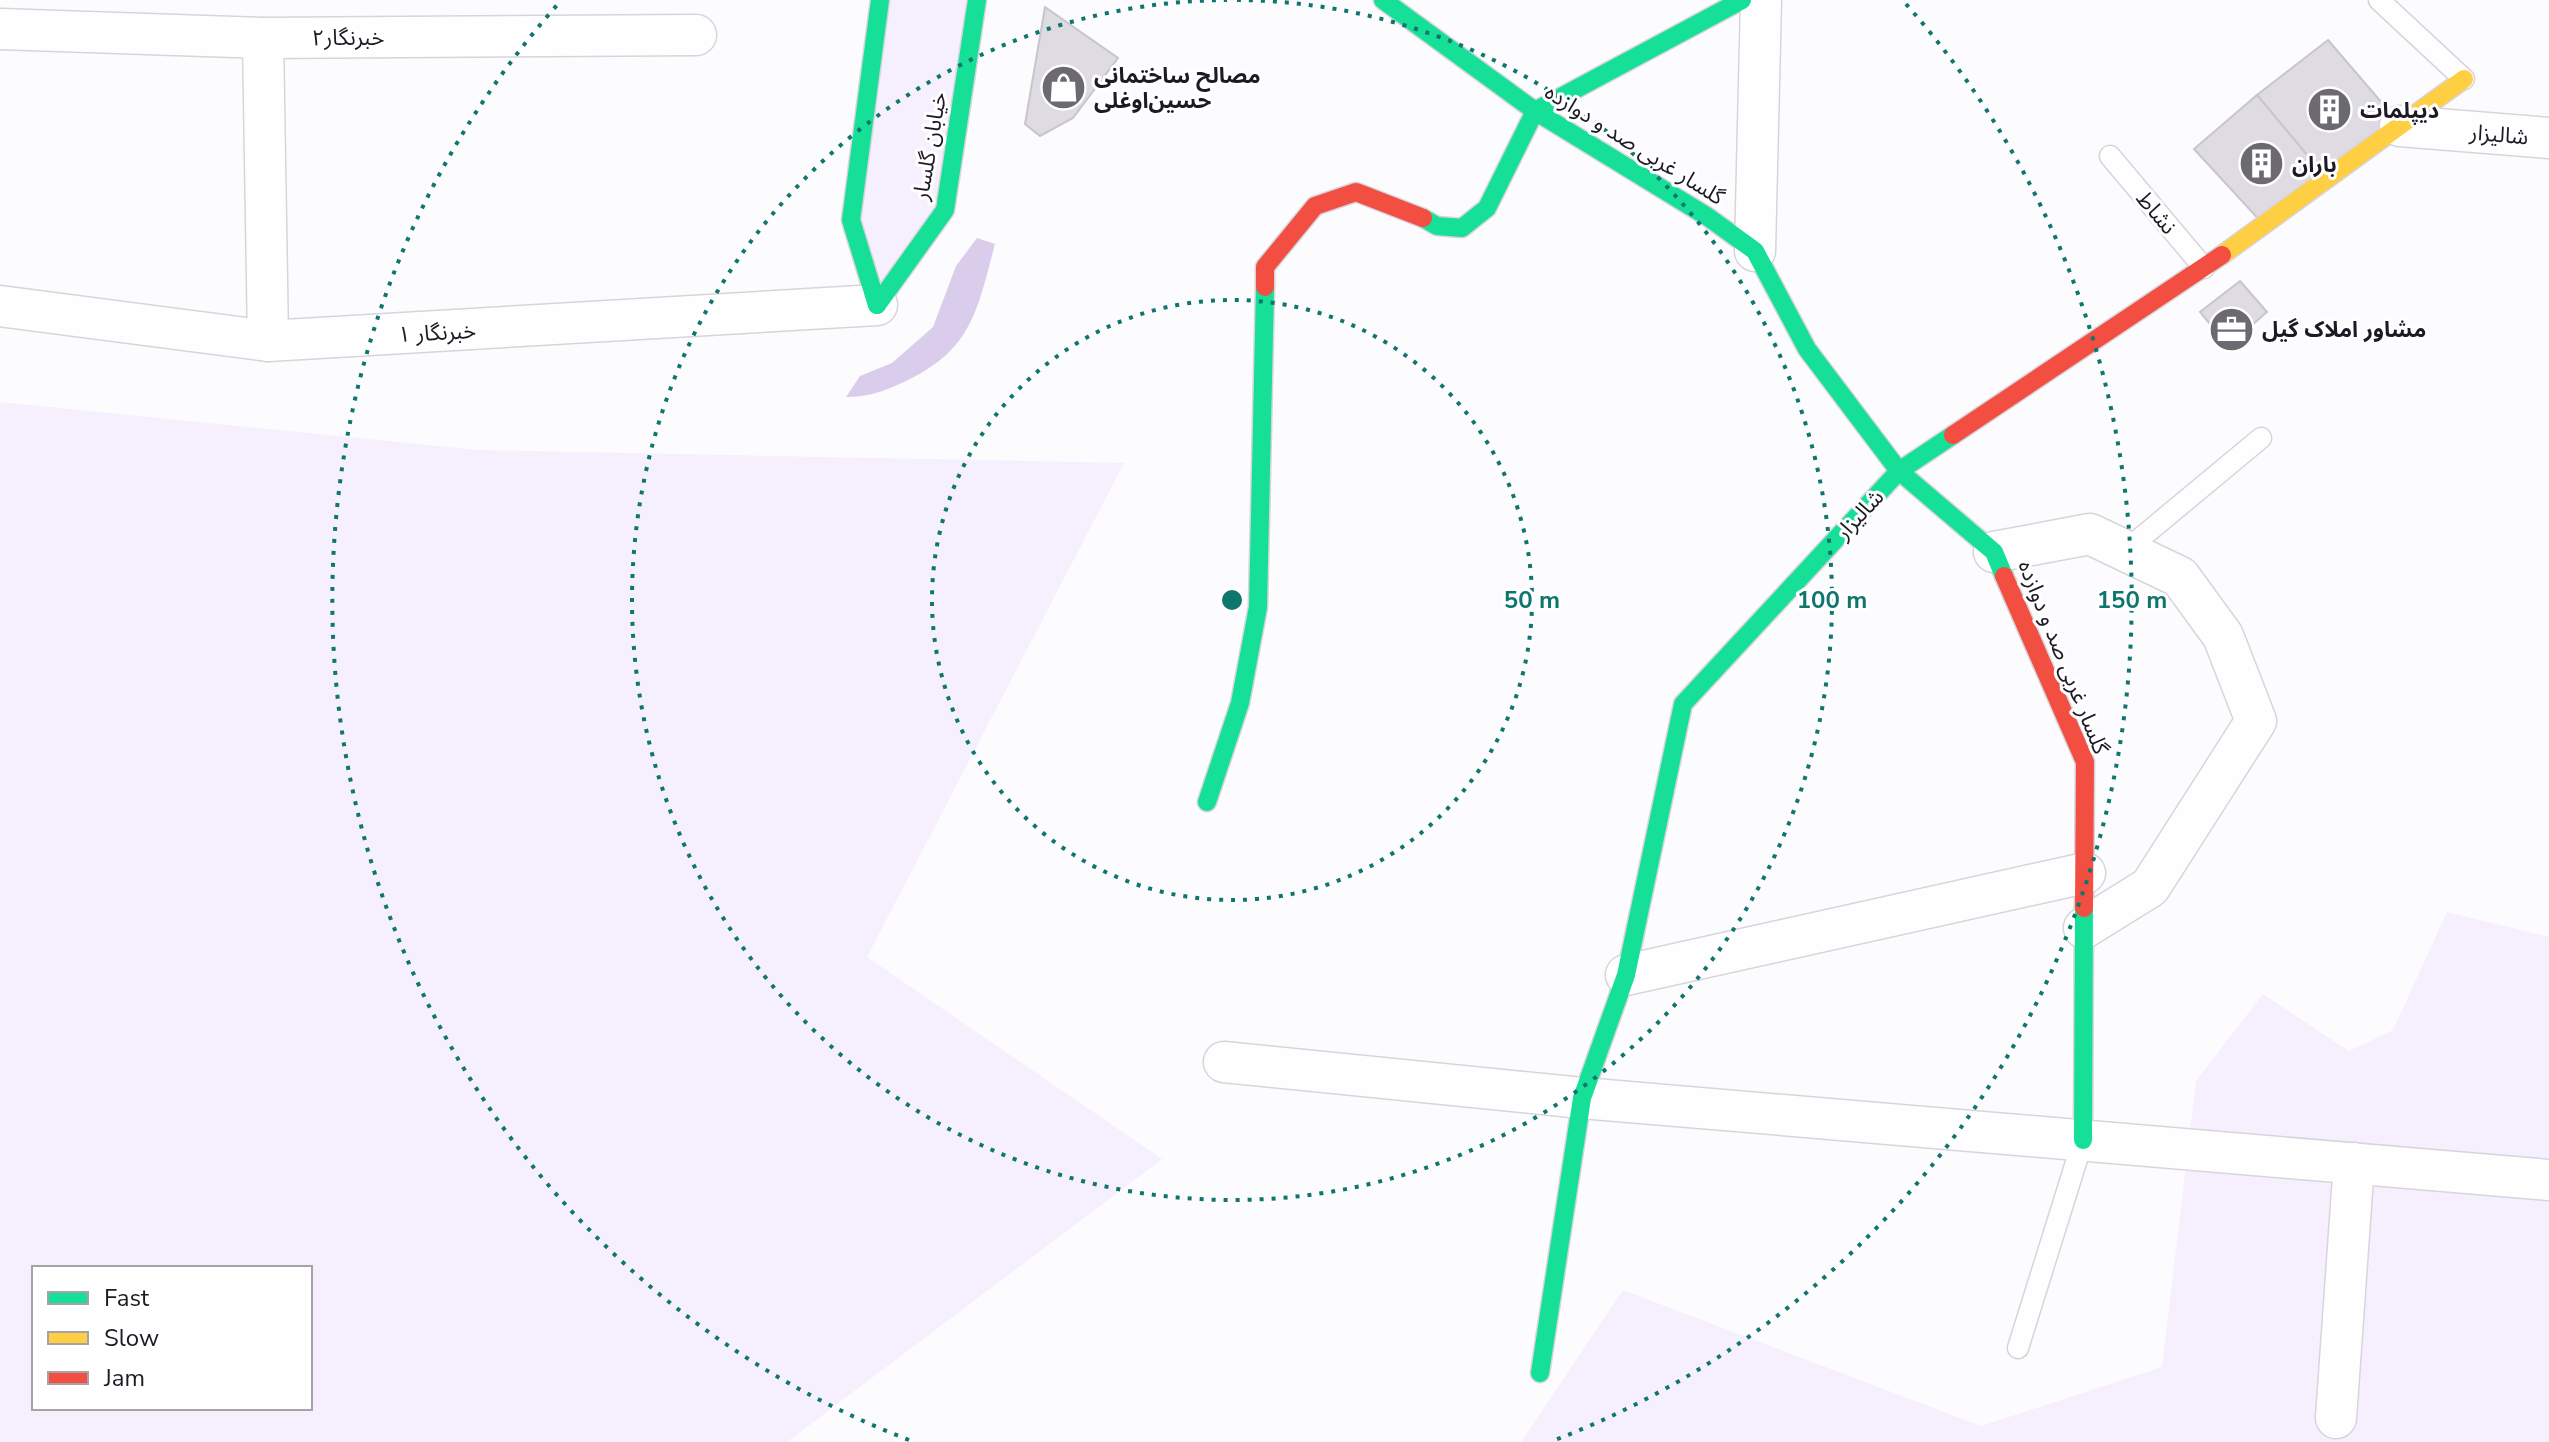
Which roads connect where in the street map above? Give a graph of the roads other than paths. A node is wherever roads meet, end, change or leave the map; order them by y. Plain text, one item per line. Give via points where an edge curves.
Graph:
1 (880, 0) edge
2 (977, 0) edge
3 (1383, 0) edge
4 (1742, 0) edge
5 (1761, 0) edge
6 (2379, 0) edge
7 (0, 29) edge
8 (696, 35) dead end
9 (263, 38) junction
10 (2464, 79) joint
11 (1535, 111) junction
12 (2400, 126) junction
13 (2549, 138) edge
14 (2110, 156) dead end
15 (1755, 251) junction
16 (2204, 268) junction
17 (877, 305) junction
18 (0, 306) edge
19 (268, 341) junction
20 (2261, 438) dead end
21 (1899, 471) junction
22 (2125, 551) junction
23 (1994, 552) junction
24 (1207, 802) dead end
25 (2085, 873) junction
26 (2084, 928) junction
27 (1626, 975) junction
28 (1224, 1062) dead end
29 (1582, 1098) junction
30 (2083, 1140) junction
31 (2354, 1163) junction
32 (2549, 1180) edge
33 (2018, 1348) dead end
34 (1540, 1373) dead end
35 (2336, 1418) dead end

1 - 17 street via 851,220
2 - 17 street, خیابان گلسار via 945,210
3 - 11 street, گلسار غربی صد و دوازده
4 - 11 street
5 - 15 street
6 - 10 lane
7 - 9 street, خبرنگار۲
8 - 9 street, خبرنگار۲
9 - 19 street
10 - 12 street, شالیزار
11 - 15 street, گلسار غربی صد و دوازده
11 - 24 street via 1487,208 1462,228 1437,226 1356,192 1315,206 1265,267 1258,607 1240,703
12 - 13 street, شالیزار
12 - 16 street, شالیزار
14 - 16 lane, نشاط
15 - 21 street, گلسار غربی صد و دوازده via 1807,349
16 - 21 street, شالیزار
17 - 19 street, خبرنگار ۱
18 - 19 street, خبرنگار ۱
20 - 22 lane
21 - 23 street, گلسار غربی صد و دوازده
21 - 27 street, شالیزار via 1683,704
22 - 23 street via 2090,534
22 - 26 street via 2180,577 2223,636 2256,721 2150,887
23 - 25 street, گلسار غربی صد و دوازده via 2085,762
25 - 26 street, گلسار غربی صد و دوازده
25 - 27 street
26 - 30 street, گلسار غربی صد و دوازده
27 - 29 street, شالیزار
28 - 29 street
29 - 30 street
29 - 34 street, شالیزار
30 - 31 street
30 - 33 lane
31 - 32 street
31 - 35 street

